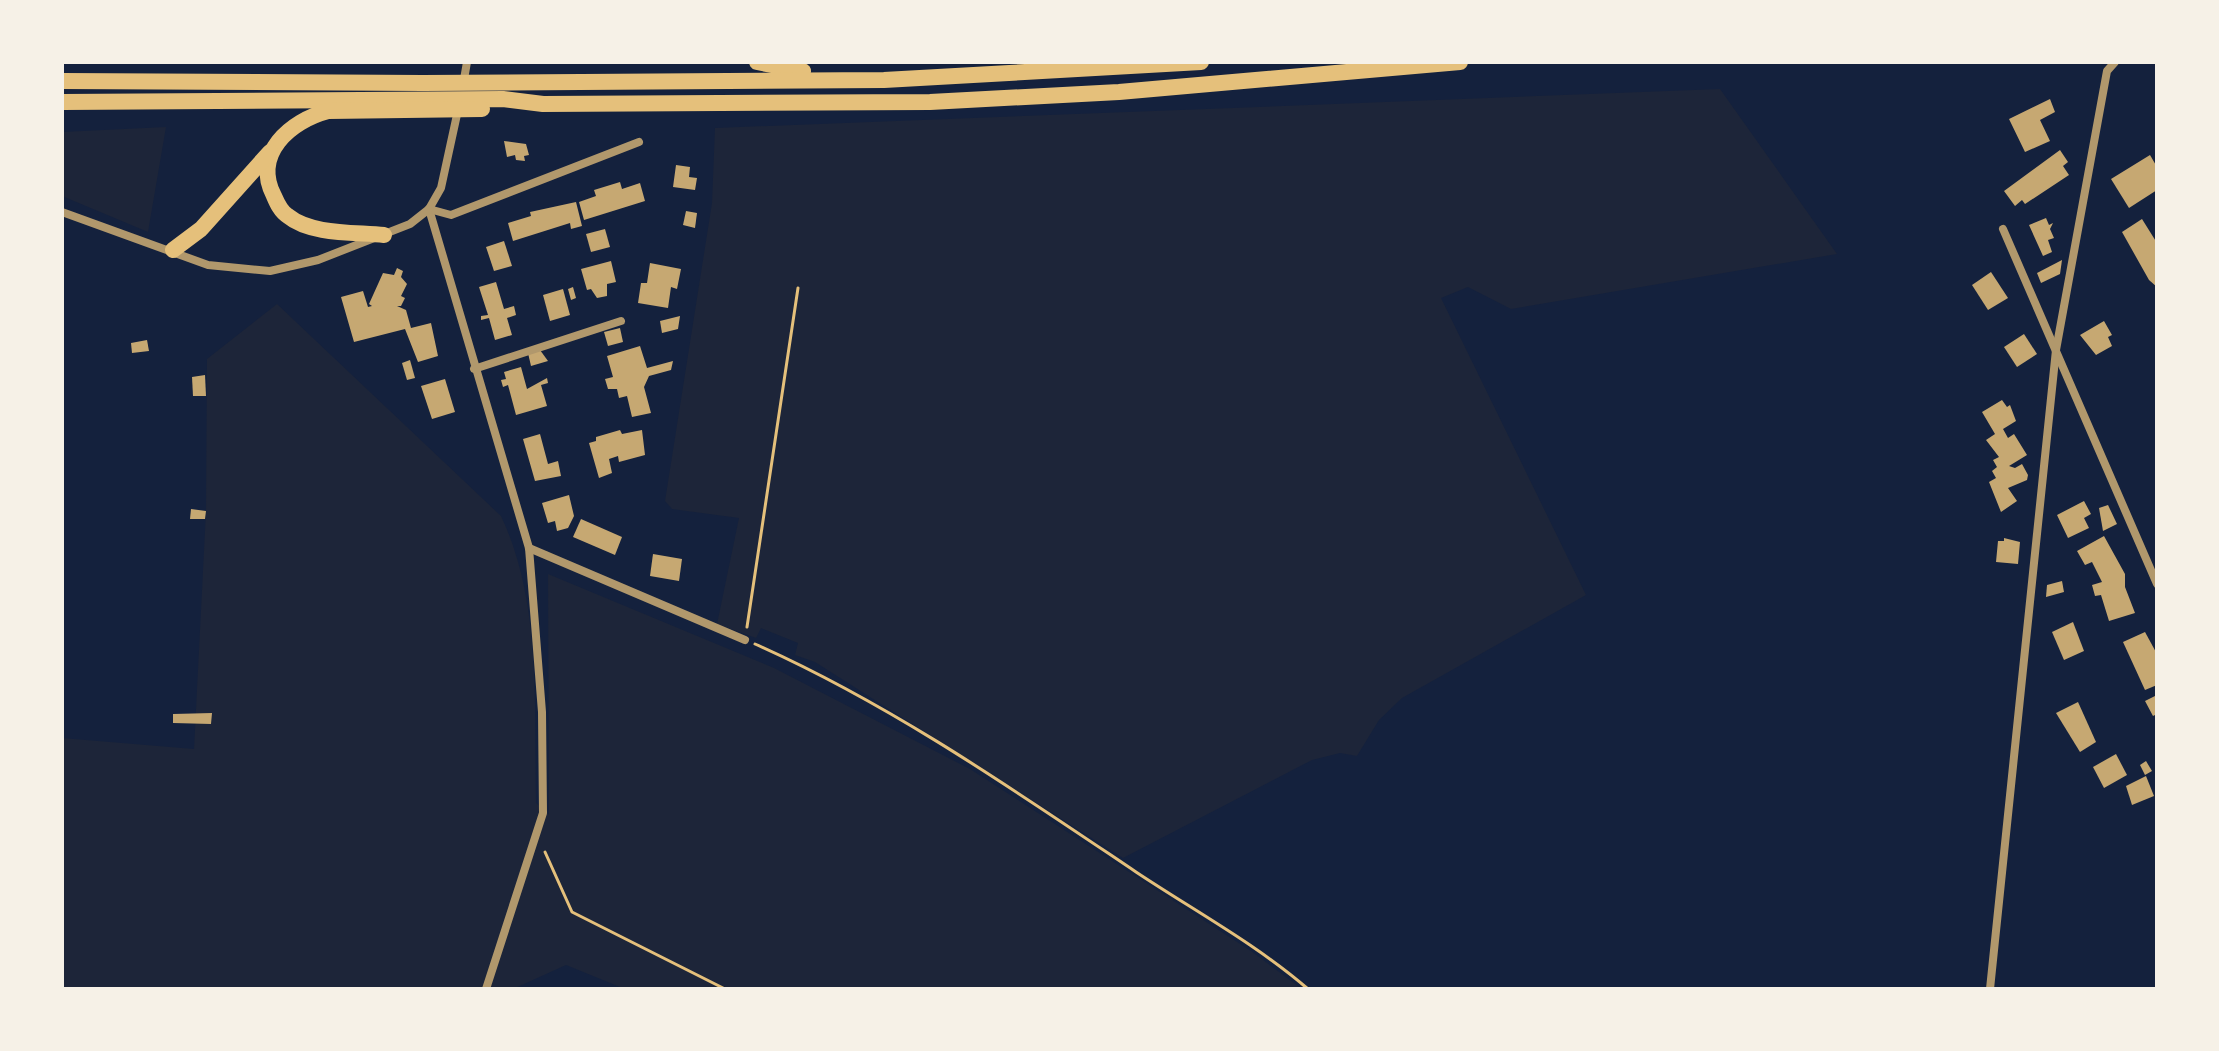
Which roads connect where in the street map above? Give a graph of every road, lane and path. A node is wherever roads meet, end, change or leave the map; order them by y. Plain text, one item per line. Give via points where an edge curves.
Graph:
1 (467, 62) edge
2 (757, 62) edge
3 (1201, 62) edge
4 (1460, 62) edge
5 (2115, 62) edge
6 (908, 78) junction
7 (62, 81) edge
8 (422, 97) junction
9 (503, 97) junction
10 (62, 102) edge
11 (639, 142) dead end
12 (272, 150) junction
13 (429, 209) junction
14 (62, 212) edge
15 (2003, 229) dead end
16 (384, 235) junction
17 (173, 250) junction
18 (798, 288) dead end
19 (621, 321) dead end
20 (2056, 350) junction
21 (474, 369) junction
22 (529, 548) junction
23 (2157, 584) edge
24 (745, 640) junction
25 (536, 834) junction
26 (486, 989) edge
27 (725, 989) edge
28 (1308, 989) edge
29 (1990, 989) edge

1 - 13 street via 447,168
2 - 6 main road via 787,70 886,72
3 - 6 main road
4 - 9 main road via 1119,92 930,102 543,104
5 - 20 street via 2107,71
6 - 9 main road
7 - 8 main road
8 - 9 main road
8 - 10 main road
8 - 12 main road via 313,115 286,131
11 - 13 street via 451,215
12 - 16 main road via 270,189 286,215 333,230
12 - 17 main road via 201,229
13 - 16 street
13 - 21 street
14 - 17 street
15 - 20 street
16 - 17 street via 331,256 270,271 208,265
18 - 24 path
19 - 21 street
20 - 23 street
20 - 29 street
21 - 22 street
22 - 24 street
22 - 25 street via 542,712 543,813
24 - 28 path via 832,681 975,765
25 - 26 street
25 - 27 path via 572,912

